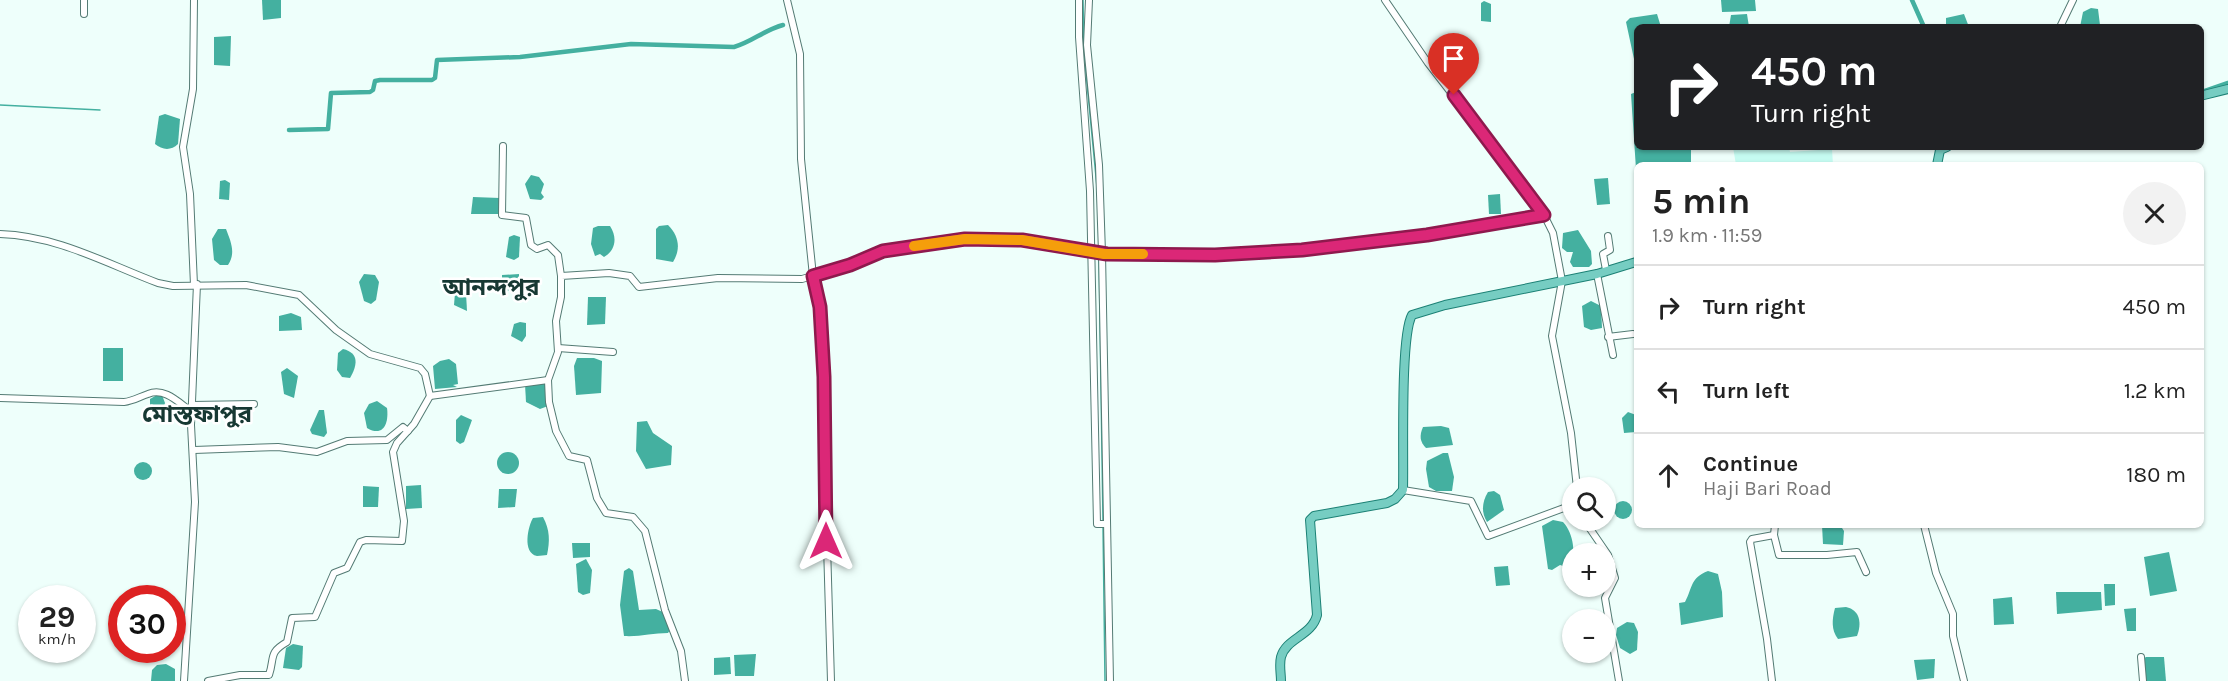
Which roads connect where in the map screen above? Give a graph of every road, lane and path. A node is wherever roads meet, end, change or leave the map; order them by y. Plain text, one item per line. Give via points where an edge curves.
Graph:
1 (84, 0) edge
2 (194, 0) edge
3 (787, 0) edge
4 (1079, 0) edge
5 (1089, 0) edge
6 (1385, 0) edge
7 (2073, 0) edge
8 (84, 14) dead end
9 (2061, 24) edge
10 (2228, 89) edge
11 (2204, 95) edge
12 (503, 146) dead end
13 (1544, 215) junction
14 (0, 234) edge
15 (1608, 236) dead end
16 (1097, 252) junction
17 (1634, 263) edge
18 (1605, 270) junction
19 (1597, 274) junction
20 (561, 276) junction
21 (813, 276) junction
22 (1562, 281) junction
23 (196, 284) junction
24 (1633, 334) dead end
25 (1608, 337) junction
26 (558, 348) junction
27 (613, 352) dead end
28 (1613, 355) dead end
29 (548, 380) junction
30 (430, 396) junction
31 (0, 398) edge
32 (254, 404) dead end
33 (192, 409) junction
34 (408, 431) junction
35 (194, 450) junction
36 (1576, 477) edge
37 (1403, 490) junction
38 (1562, 509) edge
39 (1775, 528) edge
40 (1925, 528) edge
41 (1592, 531) edge
42 (1774, 535) junction
43 (1866, 572) dead end
44 (2141, 657) dead end
45 (184, 681) edge
46 (208, 681) edge
47 (685, 681) edge
48 (831, 681) edge
49 (1110, 681) edge
50 (1281, 681) edge
51 (1619, 681) edge
52 (1772, 681) edge
53 (1964, 681) edge
54 (2143, 681) edge

1 - 8 street
2 - 23 street via 193,89 183,147
3 - 21 street via 800,54 801,159
4 - 16 street
5 - 16 street via 1087,45 1099,165
6 - 13 street
7 - 9 street
10 - 11 main road
12 - 20 street via 502,215 526,218 531,246 537,249 548,245 556,252
13 - 16 street via 1427,235 1302,250 1215,255
13 - 22 street via 1553,234
14 - 23 street via 60,243 158,283
15 - 18 street via 1610,250 1603,253
16 - 21 street via 1022,240 965,239 883,251
16 - 49 street via 1092,354
17 - 18 main road
18 - 19 main road
19 - 22 main road
19 - 25 street
20 - 21 street via 609,273 630,276 639,287 718,278
20 - 26 street via 556,321
21 - 48 street via 820,307 824,377
22 - 36 street via 1552,336
22 - 37 main road via 1445,305 1413,315 1409,320
23 - 30 street via 246,285 299,295 336,330 370,354 420,368
23 - 33 street
24 - 25 street
25 - 28 street
26 - 27 street
26 - 29 street
29 - 30 street
29 - 47 street via 549,402 569,456 587,460 605,512 633,517 645,531 665,610 681,651
30 - 34 street
31 - 33 street via 124,402 155,391 164,392
32 - 33 street
33 - 35 street
34 - 35 street via 403,427 387,440 347,441 317,452 278,447
34 - 46 street via 393,452 404,521 402,541 360,542 347,568 334,573 315,617 292,618 286,642 271,657 269,675
35 - 45 street via 192,588
37 - 38 street via 1471,501 1488,536
37 - 50 main road via 1387,503 1310,519 1317,615 1312,628 1282,655
39 - 42 street
40 - 53 street via 1936,573 1953,614 1953,636
41 - 51 street via 1608,555 1615,578 1605,598
42 - 43 street via 1779,555 1857,552
42 - 52 street via 1750,542
44 - 54 street

